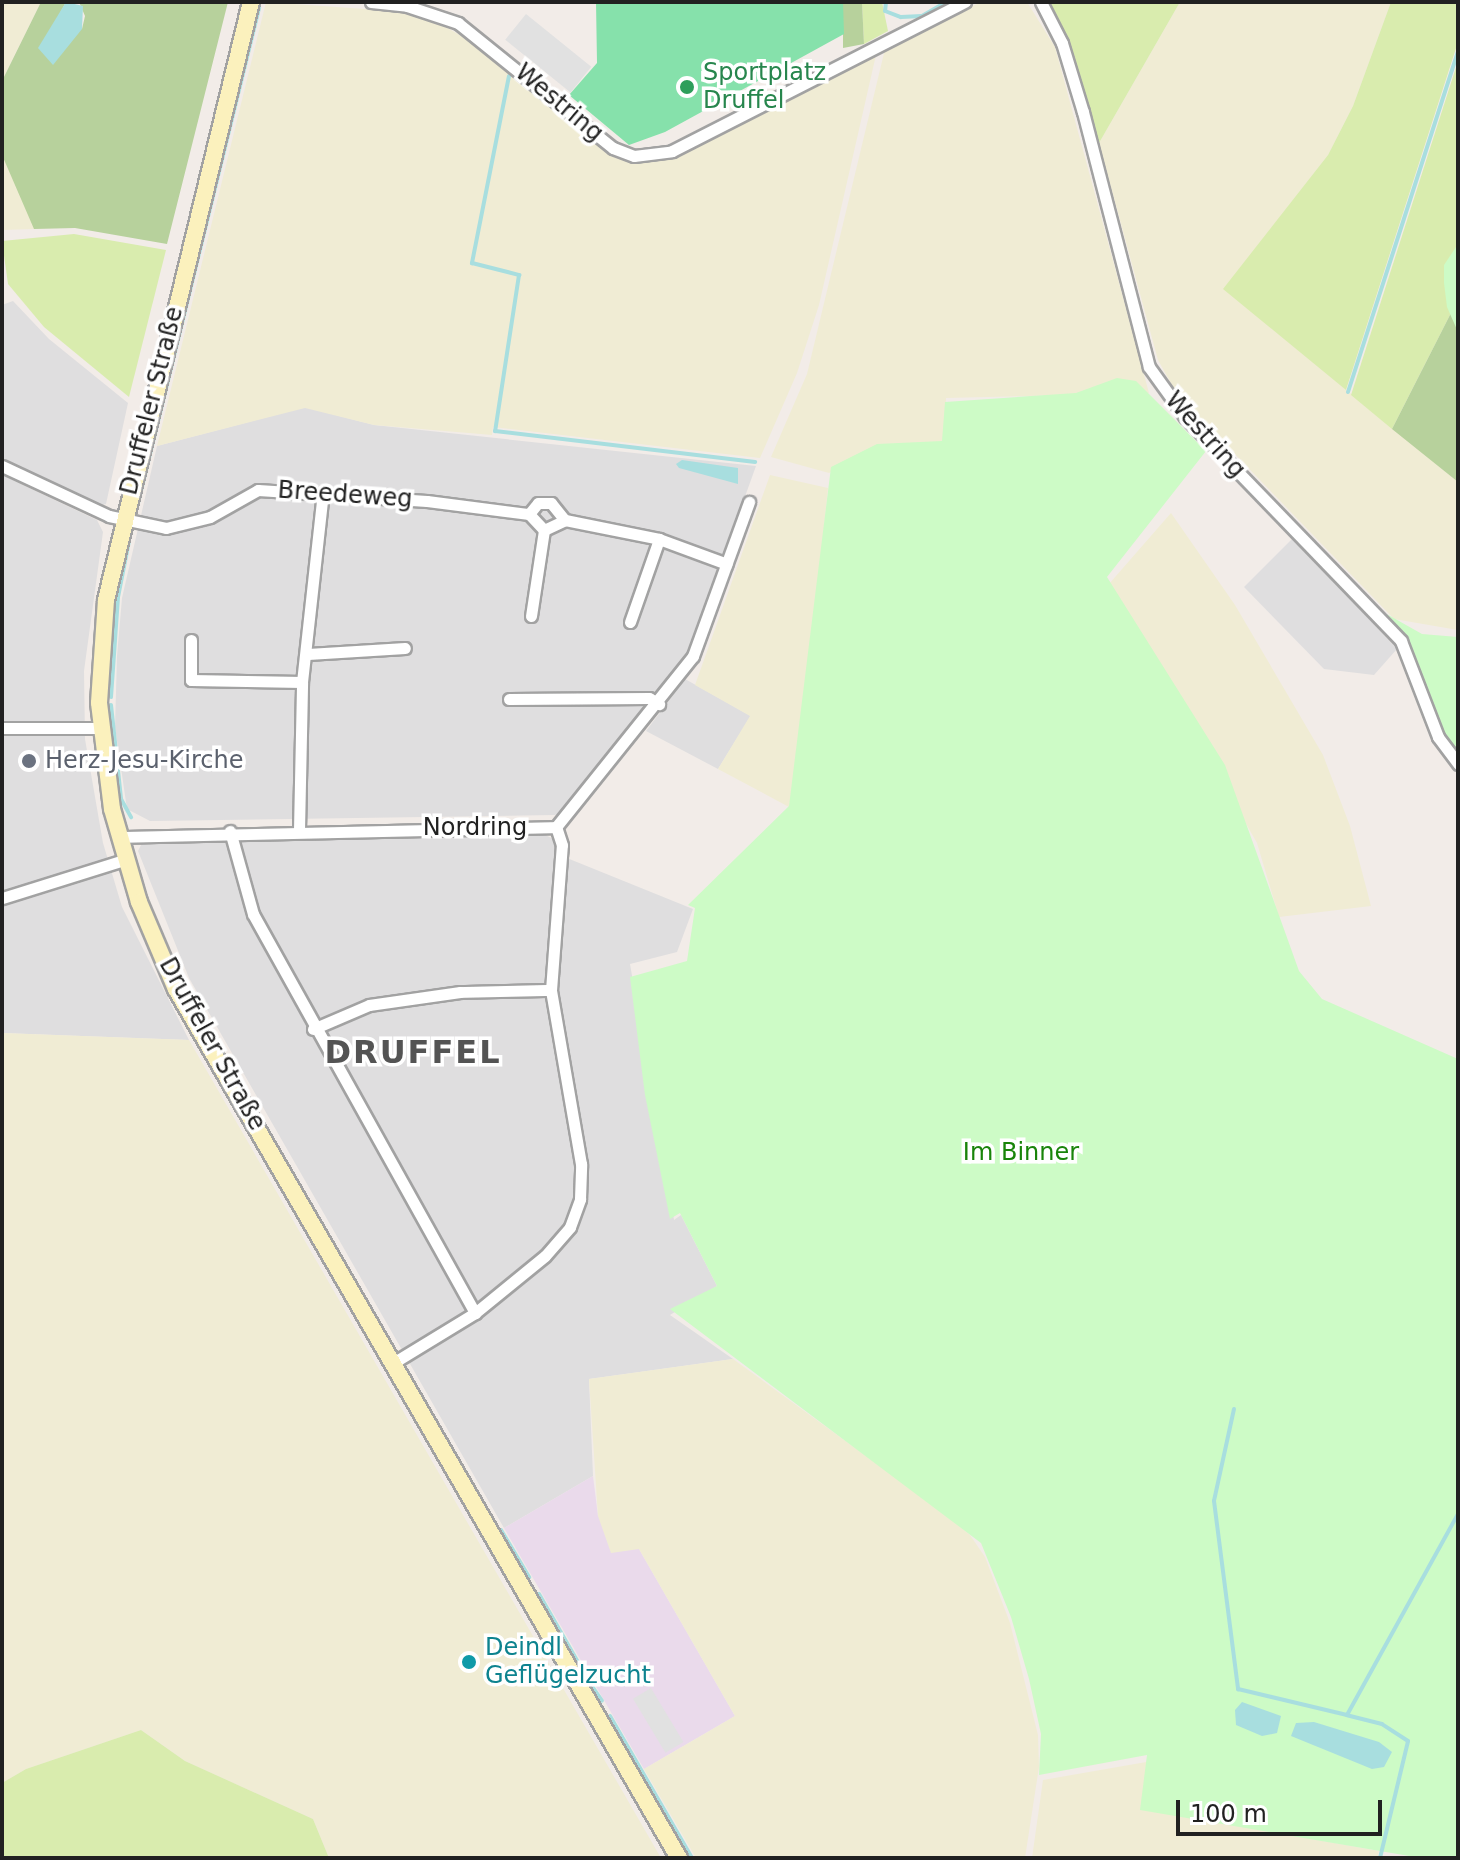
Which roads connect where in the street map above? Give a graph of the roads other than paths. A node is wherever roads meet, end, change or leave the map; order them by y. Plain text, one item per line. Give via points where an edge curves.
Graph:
1 (251, 2) edge
2 (371, 2) edge
3 (965, 2) edge
4 (1041, 2) edge
5 (2, 466) edge
6 (323, 492) junction
7 (749, 502) dead end
8 (529, 514) junction
9 (123, 519) junction
10 (565, 520) junction
11 (544, 530) junction
12 (659, 539) junction
13 (727, 564) junction
14 (531, 616) dead end
15 (630, 622) dead end
16 (191, 640) dead end
17 (405, 648) dead end
18 (308, 654) junction
19 (302, 682) junction
20 (509, 699) dead end
21 (659, 704) junction
22 (2, 728) edge
23 (100, 728) junction
24 (1458, 764) edge
25 (556, 827) junction
26 (299, 830) junction
27 (230, 831) junction
28 (119, 837) junction
29 (124, 860) junction
30 (2, 898) edge
31 (551, 990) junction
32 (313, 1029) junction
33 (475, 1313) junction
34 (393, 1363) junction
35 (679, 1858) edge

1 - 9 street, Druffeler Straße
2 - 3 street, Westring via 407,6 458,23 613,148 634,156 672,151
4 - 24 street, Westring via 1062,43 1083,112 1149,367 1185,417 1401,641 1438,737
5 - 9 street, Breedeweg
6 - 8 street, Breedeweg
6 - 9 street, Breedeweg via 258,490 191,525 166,528
6 - 18 street
7 - 13 street
8 - 10 street, Breedeweg via 538,503 551,503
8 - 11 street
9 - 23 street, Druffeler Straße via 106,600
10 - 11 street
10 - 12 street, Breedeweg
11 - 14 street
12 - 13 street, Breedeweg
12 - 15 street
13 - 21 street via 693,656
16 - 19 street via 191,680
17 - 18 street
18 - 19 street
19 - 26 street
20 - 21 street via 649,698
21 - 25 street
22 - 23 street
23 - 28 street, Druffeler Straße
25 - 26 street, Nordring
25 - 31 street, Nordring via 562,845
26 - 27 street, Nordring
27 - 28 street, Nordring
27 - 32 street via 253,914
28 - 29 street, Druffeler Straße
29 - 30 street
29 - 34 street, Druffeler Straße via 176,989
31 - 32 street via 460,992 369,1005
31 - 33 street, Nordring via 581,1164 580,1199 562,1239
32 - 33 street
33 - 34 street, Nordring
34 - 35 street, Druffeler Straße

